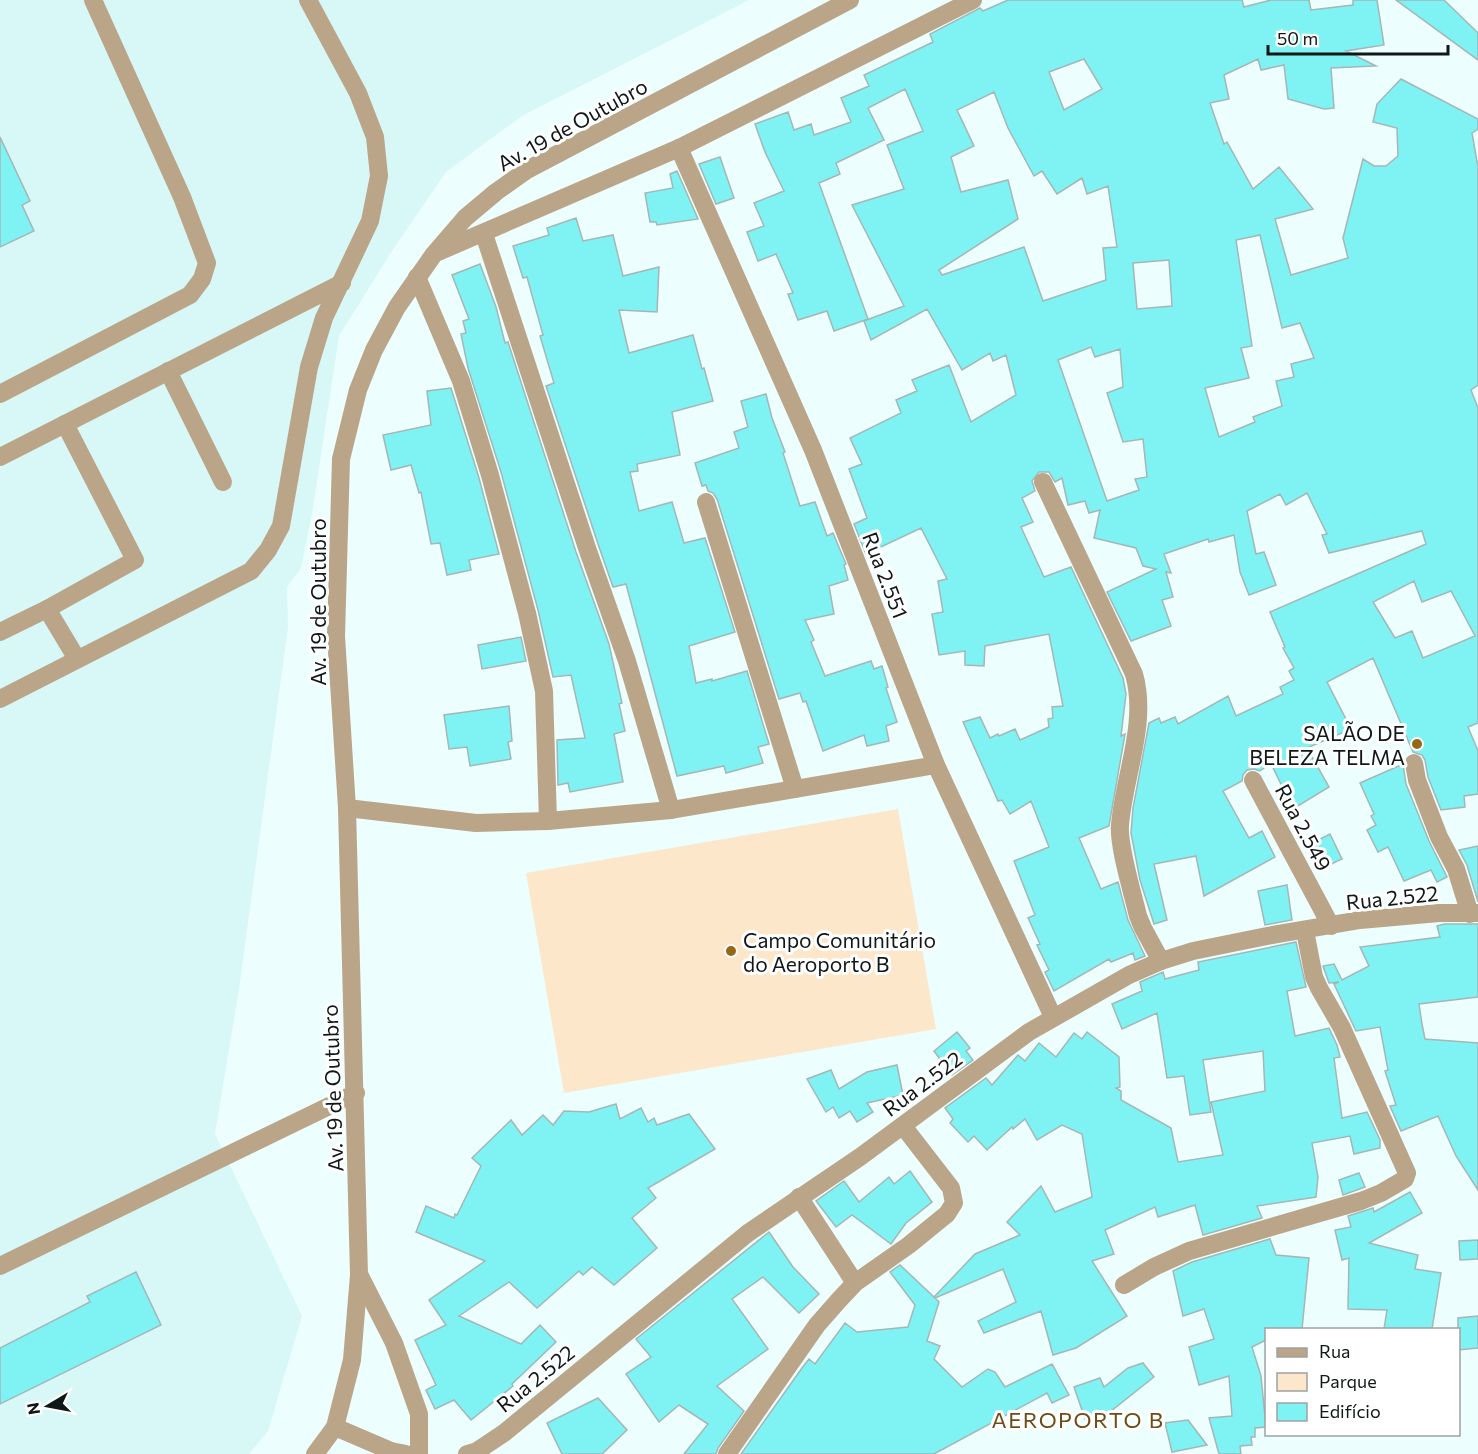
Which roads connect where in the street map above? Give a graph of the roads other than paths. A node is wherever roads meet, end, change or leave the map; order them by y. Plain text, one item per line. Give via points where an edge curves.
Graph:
1 (93, 0) edge
2 (308, 0) edge
3 (850, 0) edge
4 (974, 0) edge
5 (679, 148) junction
6 (483, 234) junction
7 (434, 254) junction
8 (417, 277) junction
9 (342, 283) junction
10 (168, 371) junction
11 (0, 394) edge
12 (65, 424) junction
13 (0, 457) edge
14 (223, 482) dead end
15 (1043, 482) dead end
16 (706, 502) dead end
17 (47, 609) junction
18 (0, 632) edge
19 (77, 659) junction
20 (0, 699) edge
21 (1414, 762) dead end
22 (936, 765) junction
23 (1253, 780) dead end
24 (795, 789) junction
25 (347, 808) junction
26 (671, 810) junction
27 (548, 821) junction
28 (1474, 913) edge
29 (1331, 926) junction
30 (1305, 931) junction
31 (1161, 961) junction
32 (1053, 1017) junction
33 (356, 1093) junction
34 (903, 1126) junction
35 (799, 1197) junction
36 (0, 1266) edge
37 (359, 1275) junction
38 (855, 1283) junction
39 (1124, 1285) dead end
40 (335, 1427) junction
41 (315, 1454) edge
42 (406, 1454) edge
43 (419, 1454) edge
44 (467, 1454) edge
45 (727, 1454) edge

1 - 11 street via 182,197 207,263 202,279 190,295
2 - 9 street via 358,93 375,136 379,176 370,221
3 - 7 street, Av. 19 de Outubro via 527,170 465,219
4 - 5 street
5 - 6 street
5 - 22 street, Rua 2.551 via 813,450
6 - 7 street
6 - 26 street via 620,642
7 - 8 street, Av. 19 de Outubro
8 - 25 street, Av. 19 de Outubro via 374,350 358,390 341,459 336,636
8 - 27 street via 461,381 527,613 543,691
9 - 10 street
9 - 19 street via 324,318 309,367 281,526 268,550 251,572
10 - 12 street
10 - 14 street
12 - 13 street
12 - 17 street via 135,560
15 - 31 street via 1138,688 1139,711 1119,828 1138,916
16 - 24 street
17 - 18 street
17 - 19 street
19 - 20 street
21 - 28 street via 1439,837
22 - 24 street
22 - 32 street, Rua 2.551
23 - 29 street, Rua 2.549
24 - 26 street
25 - 27 street via 476,823
25 - 33 street, Av. 19 de Outubro
26 - 27 street
28 - 29 street, Rua 2.522 via 1413,915
29 - 30 street, Rua 2.522
30 - 31 street, Rua 2.522 via 1193,951
30 - 39 street via 1314,977 1342,1028 1398,1152 1407,1173 1405,1179 1361,1201 1189,1251
31 - 32 street, Rua 2.522
32 - 34 street, Rua 2.522
33 - 36 street
33 - 37 street, Av. 19 de Outubro
34 - 35 street, Rua 2.522
34 - 38 street via 951,1188 954,1203 947,1214 909,1245
35 - 38 street
35 - 44 street, Rua 2.522 via 748,1233 504,1433
37 - 40 street, Av. 19 de Outubro via 352,1360
37 - 43 street via 394,1343 419,1414
38 - 45 street via 817,1325
40 - 41 street, Av. 19 de Outubro
40 - 42 street

